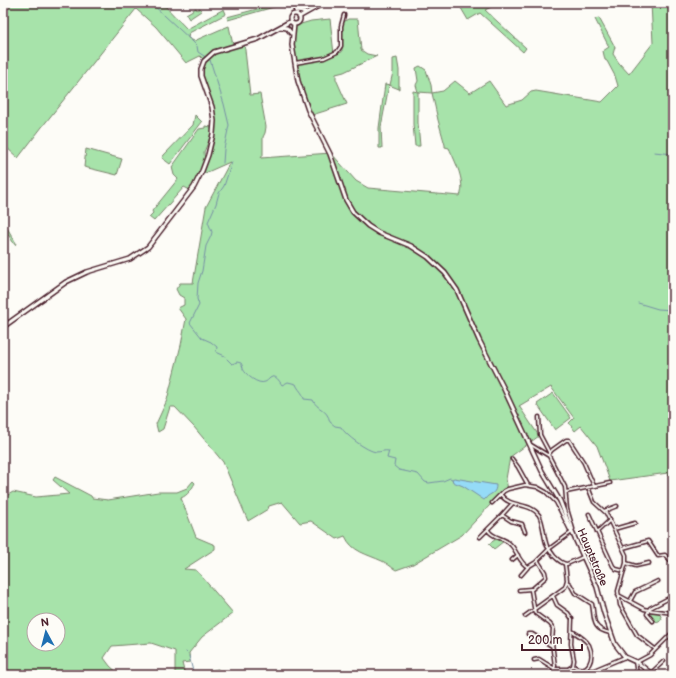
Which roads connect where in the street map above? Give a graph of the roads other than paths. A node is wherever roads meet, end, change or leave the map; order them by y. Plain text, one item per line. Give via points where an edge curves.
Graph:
1 (324, 3) edge
2 (293, 5) edge
3 (307, 12) junction
4 (293, 15) junction
5 (344, 15) dead end
6 (299, 17) junction
7 (292, 23) junction
8 (279, 27) junction
9 (292, 35) junction
10 (294, 64) junction
11 (3, 327) edge
12 (539, 417) dead end
13 (529, 445) junction
14 (549, 452) junction
15 (548, 455) junction
16 (512, 459) dead end
17 (610, 483) dead end
18 (528, 485) junction
19 (594, 486) junction
20 (588, 487) junction
21 (566, 492) junction
22 (501, 495) junction
23 (492, 503) dead end
24 (512, 504) junction
25 (617, 506) dead end
26 (604, 511) junction
27 (589, 514) dead end
28 (502, 516) junction
29 (610, 520) junction
30 (636, 523) dead end
31 (614, 529) junction
32 (488, 530) junction
33 (525, 532) dead end
34 (572, 532) junction
35 (597, 532) junction
36 (480, 537) dead end
37 (623, 548) junction
38 (549, 549) junction
39 (518, 555) junction
40 (583, 557) junction
41 (512, 560) dead end
42 (538, 561) junction
43 (649, 562) dead end
44 (626, 563) junction
45 (673, 563) edge
46 (565, 564) junction
47 (528, 566) junction
48 (624, 572) junction
49 (521, 575) dead end
50 (658, 581) dead end
51 (567, 582) junction
52 (531, 589) junction
53 (519, 590) dead end
54 (618, 595) junction
55 (553, 596) junction
56 (673, 596) edge
57 (630, 601) junction
58 (534, 609) junction
59 (649, 610) junction
60 (673, 613) edge
61 (525, 616) dead end
62 (653, 621) dead end
63 (572, 631) junction
64 (673, 632) edge
65 (611, 633) junction
66 (528, 634) dead end
67 (552, 646) junction
68 (656, 649) junction
69 (625, 657) junction
70 (534, 660) dead end
71 (664, 661) dead end
72 (636, 662) junction
73 (573, 666) junction
74 (555, 669) junction
75 (583, 671) dead end
76 (652, 674) edge
77 (552, 675) edge
78 (637, 675) edge

1 - 3 main road
2 - 3 main road via 298,12
2 - 4 main road
3 - 6 main road
4 - 6 main road
4 - 7 main road via 290,18
5 - 10 street via 340,26 341,46 337,52 324,58
6 - 7 main road via 299,22
7 - 8 main road
7 - 9 main road, Hauptstraße
8 - 9 main road via 288,28
8 - 11 main road via 258,39 215,52 204,61 201,76 214,121 208,155 196,182 150,244 130,259 69,280
9 - 10 main road, Hauptstraße
10 - 13 main road, Hauptstraße via 305,103 327,147 350,206 361,220 374,230 411,246 428,257 452,282
12 - 14 street via 540,434
13 - 15 street
13 - 34 main road, Hauptstraße via 558,496
14 - 15 street
14 - 19 street via 569,440 584,463
15 - 21 street
16 - 18 street
17 - 19 street
18 - 22 street via 508,489
18 - 34 street via 543,490 552,499
19 - 20 street
20 - 21 street
20 - 26 street via 594,502
21 - 34 street
22 - 23 street
22 - 24 street
24 - 28 street
24 - 38 street via 538,513
25 - 26 street
26 - 29 street
27 - 35 street
28 - 32 street
28 - 33 street via 522,524
29 - 31 street
29 - 35 street
30 - 31 street
31 - 37 street
32 - 36 street
32 - 39 street via 491,535 510,543
34 - 38 street
34 - 40 main road, Hauptstraße
35 - 48 street via 614,567
37 - 44 street
37 - 45 street via 648,541 658,556 665,555
38 - 42 street
38 - 46 street
39 - 41 street
39 - 47 street via 524,565
40 - 46 street
40 - 65 main road, Hauptstraße via 597,587
42 - 47 street
42 - 52 street via 546,577
43 - 44 street via 636,566
44 - 48 street
46 - 51 street
47 - 49 street
48 - 54 street
50 - 57 street via 635,592
51 - 55 street via 564,588
51 - 65 street via 575,593 591,603 595,623 604,631
52 - 53 street
52 - 58 street
54 - 57 street
54 - 68 street via 620,605 636,633
55 - 58 street
55 - 63 street via 557,605 571,617
56 - 59 street
57 - 59 street
58 - 61 street
58 - 67 street via 536,614 553,628
59 - 60 street
59 - 62 street via 647,614
63 - 73 street
63 - 73 street via 588,643 592,659 586,667
64 - 68 street
65 - 69 main road, Hauptstraße via 615,644
66 - 67 street
67 - 74 street
68 - 72 street
69 - 72 main road
69 - 75 street via 594,670
70 - 74 street via 539,659
71 - 76 street
72 - 76 main road
72 - 78 street
73 - 74 street
74 - 77 street

